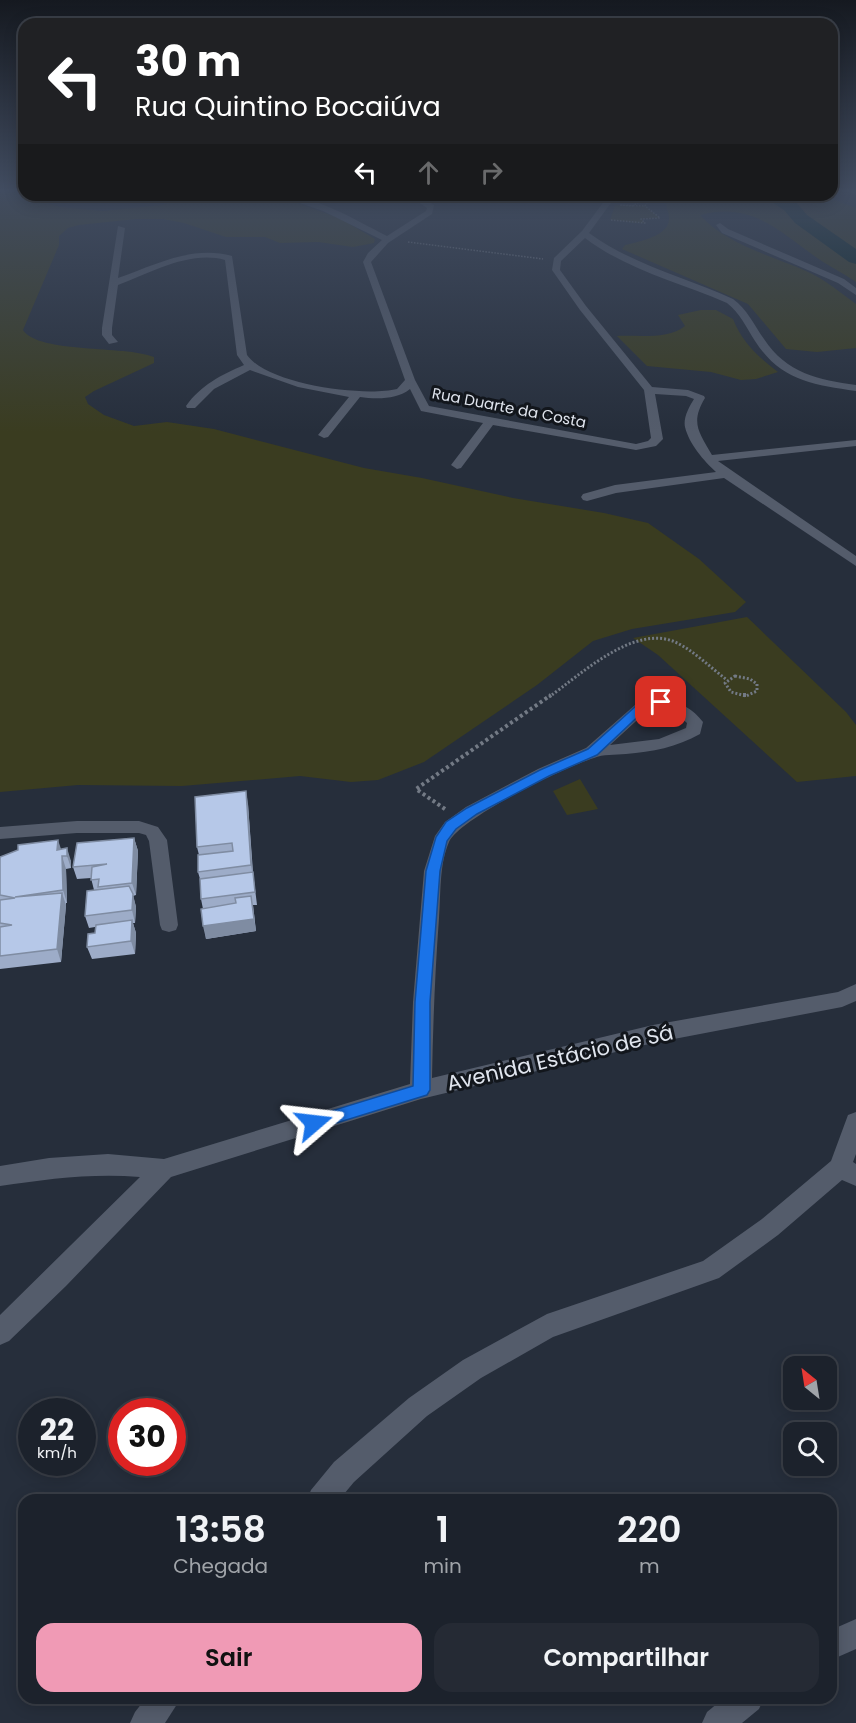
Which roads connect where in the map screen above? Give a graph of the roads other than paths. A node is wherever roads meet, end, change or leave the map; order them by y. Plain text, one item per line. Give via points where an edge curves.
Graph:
1 (115, 271) edge
2 (148, 271) edge
3 (231, 271) edge
4 (370, 271) edge
5 (557, 271) edge
6 (658, 271) edge
7 (820, 271) edge
8 (114, 283) junction
9 (856, 292) edge
10 (113, 342) dead end
11 (250, 366) junction
12 (410, 380) junction
13 (856, 387) edge
14 (649, 390) junction
15 (361, 396) junction
16 (191, 406) dead end
17 (425, 409) junction
18 (490, 421) junction
19 (324, 435) dead end
20 (856, 443) edge
21 (708, 459) junction
22 (457, 465) dead end
23 (726, 474) junction
24 (587, 497) dead end
25 (856, 562) edge
26 (592, 752) junction
27 (0, 833) edge
28 (169, 925) dead end
29 (852, 997) edge
30 (421, 1090) junction
31 (856, 1122) edge
32 (164, 1168) junction
33 (848, 1172) edge
34 (0, 1176) edge
35 (0, 1332) edge
36 (326, 1494) edge
37 (856, 1634) edge
38 (837, 1642) edge
39 (160, 1704) edge
40 (741, 1704) edge
41 (146, 1723) edge
42 (718, 1723) edge

1 - 8 street
2 - 8 street
3 - 11 street via 242,355
4 - 12 street, Rua Duarte da Costa
5 - 14 street, Rua Duarte da Costa
6 - 13 street via 738,307 782,366 815,380
7 - 9 street
8 - 10 street via 107,335
11 - 15 street via 281,379
11 - 16 street via 208,388
12 - 15 street via 400,392
12 - 17 street, Rua Duarte da Costa
14 - 18 street, Rua Duarte da Costa via 657,439 645,446 624,446
14 - 21 street via 688,393 700,398 690,426
15 - 17 street
15 - 19 street
17 - 18 street, Rua Duarte da Costa
18 - 22 street
20 - 21 street
21 - 23 street
23 - 24 street via 615,489
23 - 25 street
26 - 26 street via 651,703 671,703 695,722 694,730 683,737
26 - 30 street via 460,819 441,840 433,871
27 - 28 street via 77,827 139,827 152,831 158,840
29 - 30 street, Avenida Estácio de Sá via 653,1034
30 - 32 street, Avenida Estácio de Sá
31 - 33 street
32 - 34 street, Avenida Estácio de Sá via 108,1164
32 - 35 street
33 - 36 street via 710,1270 547,1327 472,1370 418,1407 344,1472
37 - 38 street
39 - 41 street
40 - 42 street

